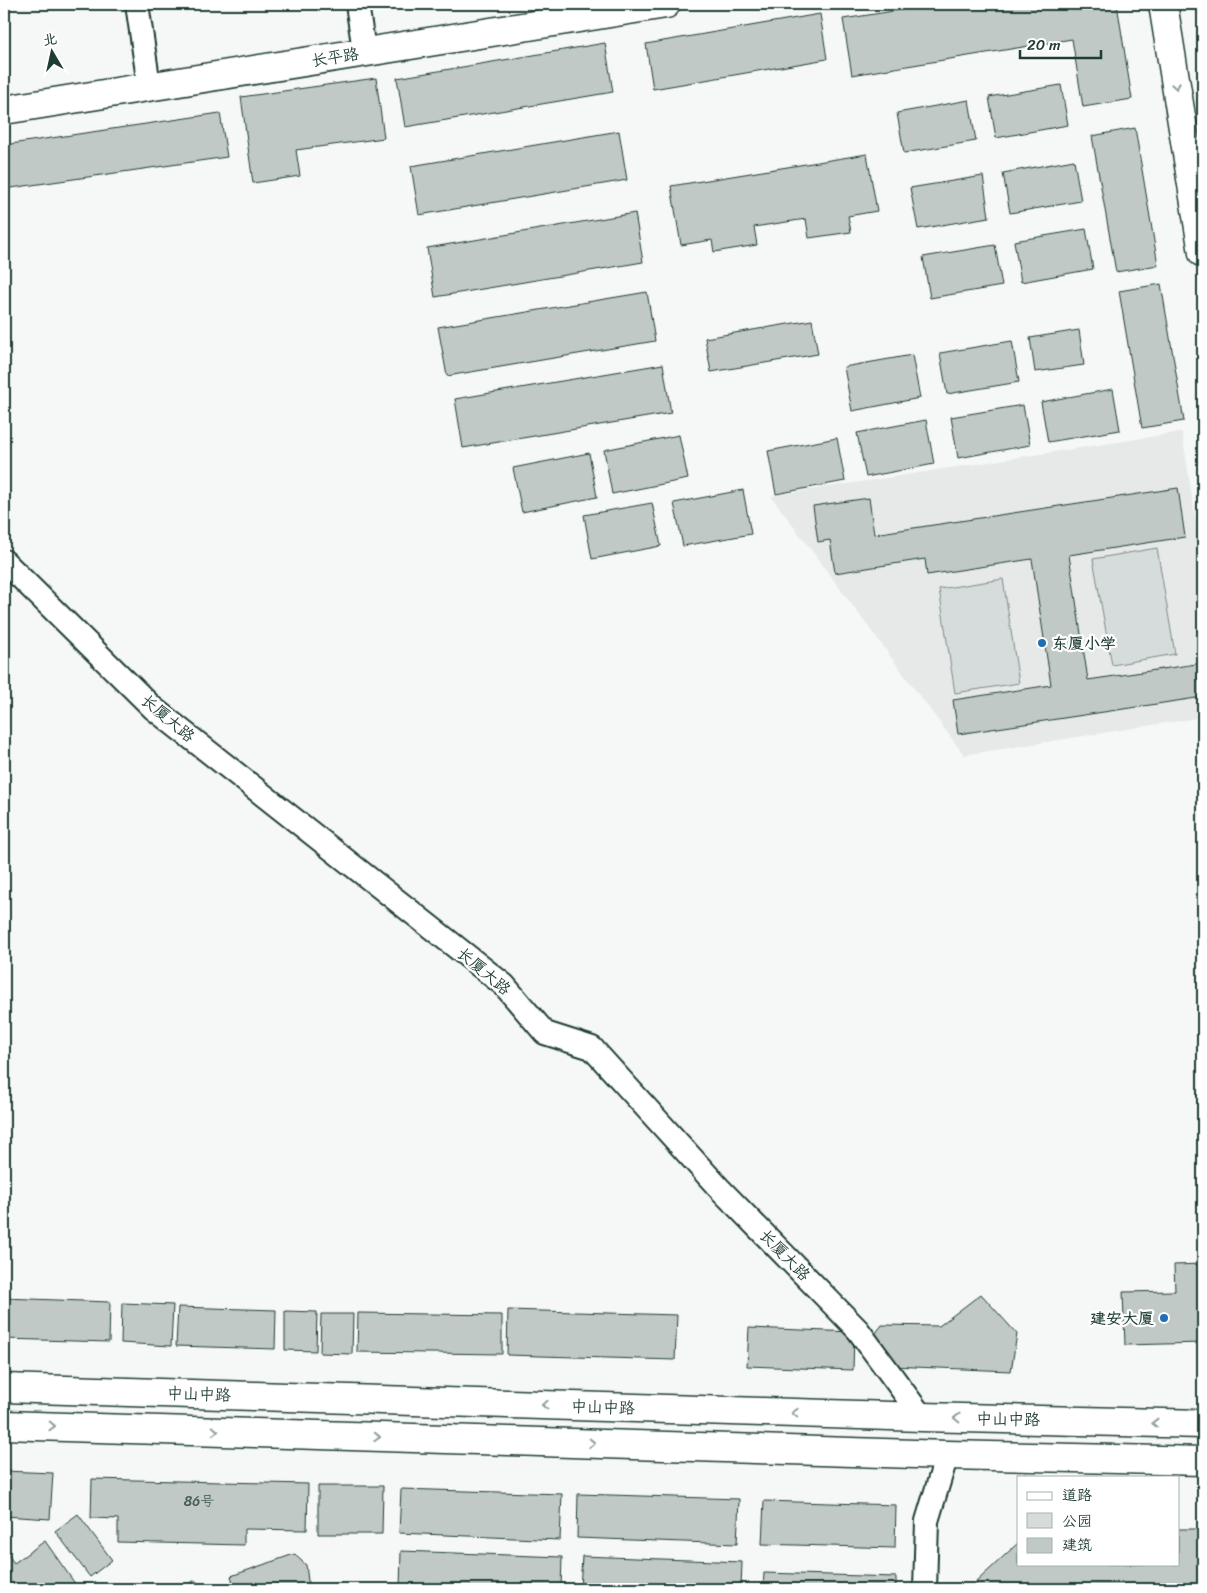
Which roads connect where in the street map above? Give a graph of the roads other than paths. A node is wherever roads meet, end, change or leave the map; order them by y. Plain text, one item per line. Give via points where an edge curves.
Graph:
1 (137, 4) edge
2 (357, 4) edge
3 (568, 4) edge
4 (666, 4) edge
5 (1163, 4) edge
6 (362, 37) junction
7 (147, 72) junction
8 (4, 96) edge
9 (4, 110) edge
10 (1203, 253) edge
11 (4, 561) edge
12 (4, 1388) edge
13 (922, 1417) junction
14 (1203, 1424) edge
15 (4, 1425) edge
16 (947, 1455) junction
17 (1203, 1460) edge
18 (925, 1589) edge

1 - 7 street
2 - 6 street
3 - 6 main road, 长平路
4 - 9 main road, 长平路
5 -> 10 main road
6 - 7 main road, 长平路
7 - 8 main road, 长平路
11 - 13 street, 长厦大路 via 153,708 504,985 545,1033 592,1048 720,1188 858,1330
13 -> 12 main road, 中山中路
14 -> 13 main road, 中山中路
15 -> 16 main road
16 - 17 main road
16 - 18 street via 927,1521

